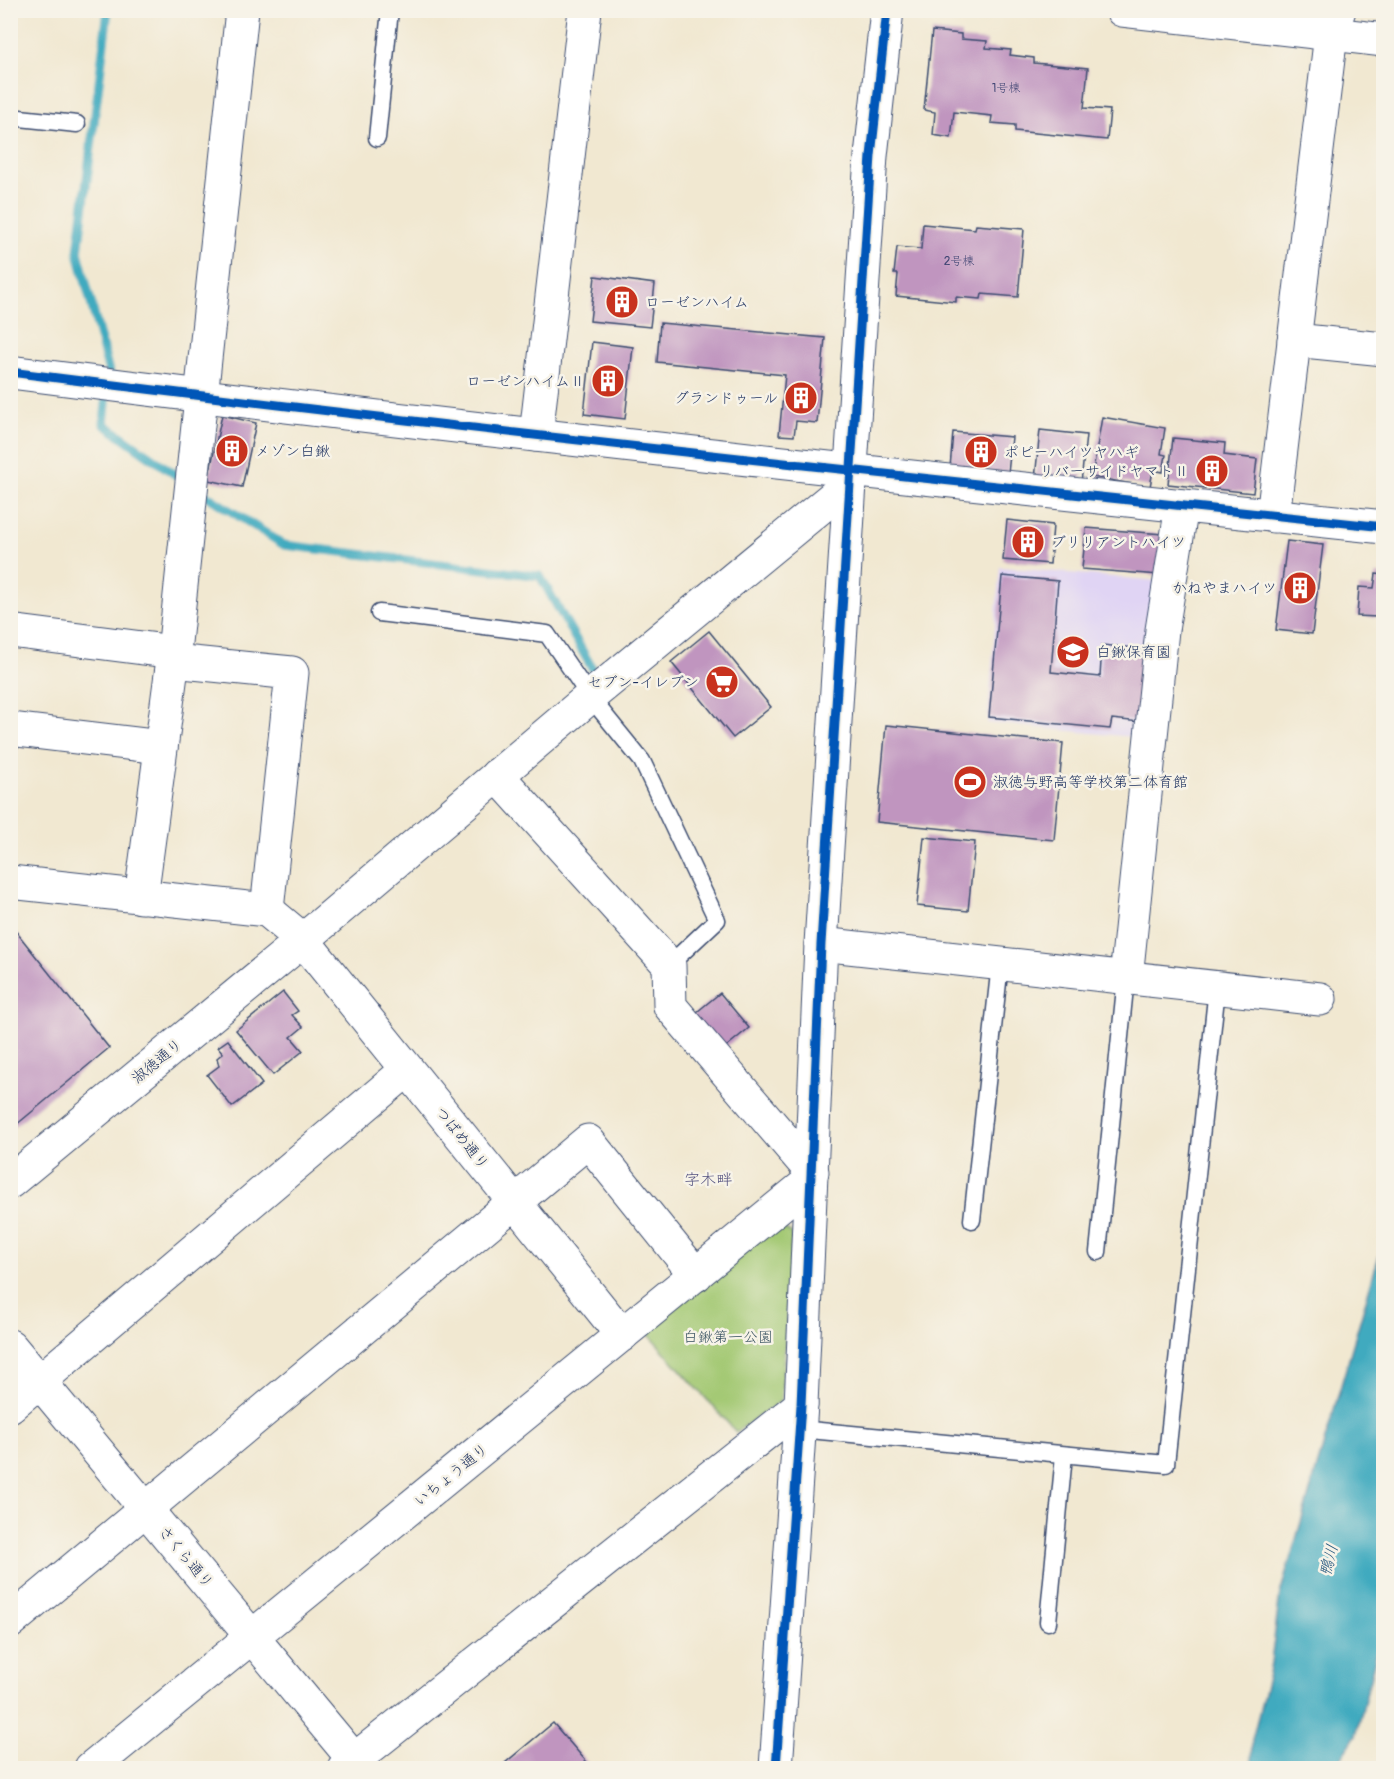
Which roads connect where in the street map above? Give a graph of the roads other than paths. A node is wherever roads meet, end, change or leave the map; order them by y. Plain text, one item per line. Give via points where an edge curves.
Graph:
1 (242, 10) edge
2 (390, 10) edge
3 (585, 10) edge
4 (887, 10) edge
5 (1122, 10) edge
6 (1335, 22) edge
7 (1383, 40) edge
8 (10, 117) edge
9 (76, 124) dead end
10 (377, 138) dead end
11 (1294, 340) junction
12 (1383, 349) edge
13 (10, 372) edge
14 (200, 396) junction
15 (536, 435) junction
16 (851, 477) junction
17 (1182, 506) junction
18 (1273, 516) junction
19 (1383, 527) edge
20 (379, 613) dead end
21 (10, 631) edge
22 (174, 657) junction
23 (590, 697) junction
24 (10, 729) edge
25 (161, 747) junction
26 (497, 775) junction
27 (10, 882) edge
28 (141, 897) junction
29 (267, 910) junction
30 (303, 940) junction
31 (821, 944) junction
32 (669, 964) junction
33 (1000, 964) junction
34 (1126, 978) junction
35 (1217, 988) junction
36 (1320, 999) dead end
37 (407, 1070) junction
38 (811, 1177) junction
39 (10, 1182) edge
40 (514, 1203) junction
41 (972, 1220) dead end
42 (1098, 1252) dead end
43 (696, 1275) junction
44 (622, 1335) junction
45 (10, 1346) edge
46 (40, 1382) junction
47 (10, 1406) edge
48 (800, 1417) junction
49 (1064, 1455) junction
50 (146, 1509) junction
51 (10, 1622) edge
52 (1048, 1622) dead end
53 (252, 1637) junction
54 (353, 1766) edge
55 (91, 1768) edge
56 (776, 1768) edge

1 - 14 street
2 - 10 lane
3 - 15 street
4 - 16 street via 872,156
5 - 6 street
6 - 7 street
6 - 11 street
8 - 9 lane
11 - 12 street
11 - 18 street
13 - 14 street
14 - 15 street
14 - 22 street
15 - 16 street
16 - 17 street
16 - 23 street, 淑徳通り
16 - 31 street
17 - 18 street
17 - 34 street via 1162,630
18 - 19 street
20 - 23 lane via 547,634
21 - 22 street
22 - 25 street
22 - 29 street via 292,673
23 - 26 street, 淑徳通り
23 - 32 lane via 642,761 717,920
24 - 25 street
25 - 28 street
26 - 30 street, 淑徳通り
26 - 32 street
27 - 28 street
28 - 29 street
29 - 30 street, つばめ通り
30 - 37 street, つばめ通り
30 - 39 street, 淑徳通り
31 - 33 street
31 - 38 street
32 - 38 street via 670,1006
33 - 34 street
33 - 41 lane
34 - 35 street
34 - 42 lane
35 - 36 street
35 - 49 lane via 1166,1464
37 - 40 street, つばめ通り
37 - 46 street
38 - 43 street, いちょう通り
38 - 48 street
40 - 43 street via 588,1142
40 - 44 street, つばめ通り
40 - 50 street
43 - 44 street, いちょう通り
44 - 53 street, いちょう通り
45 - 46 street, さくら通り
46 - 47 street
46 - 50 street, さくら通り
48 - 49 lane
48 - 54 street
48 - 56 street
49 - 52 lane
50 - 51 street
50 - 53 street, さくら通り
53 - 54 street, さくら通り
53 - 55 street, いちょう通り

